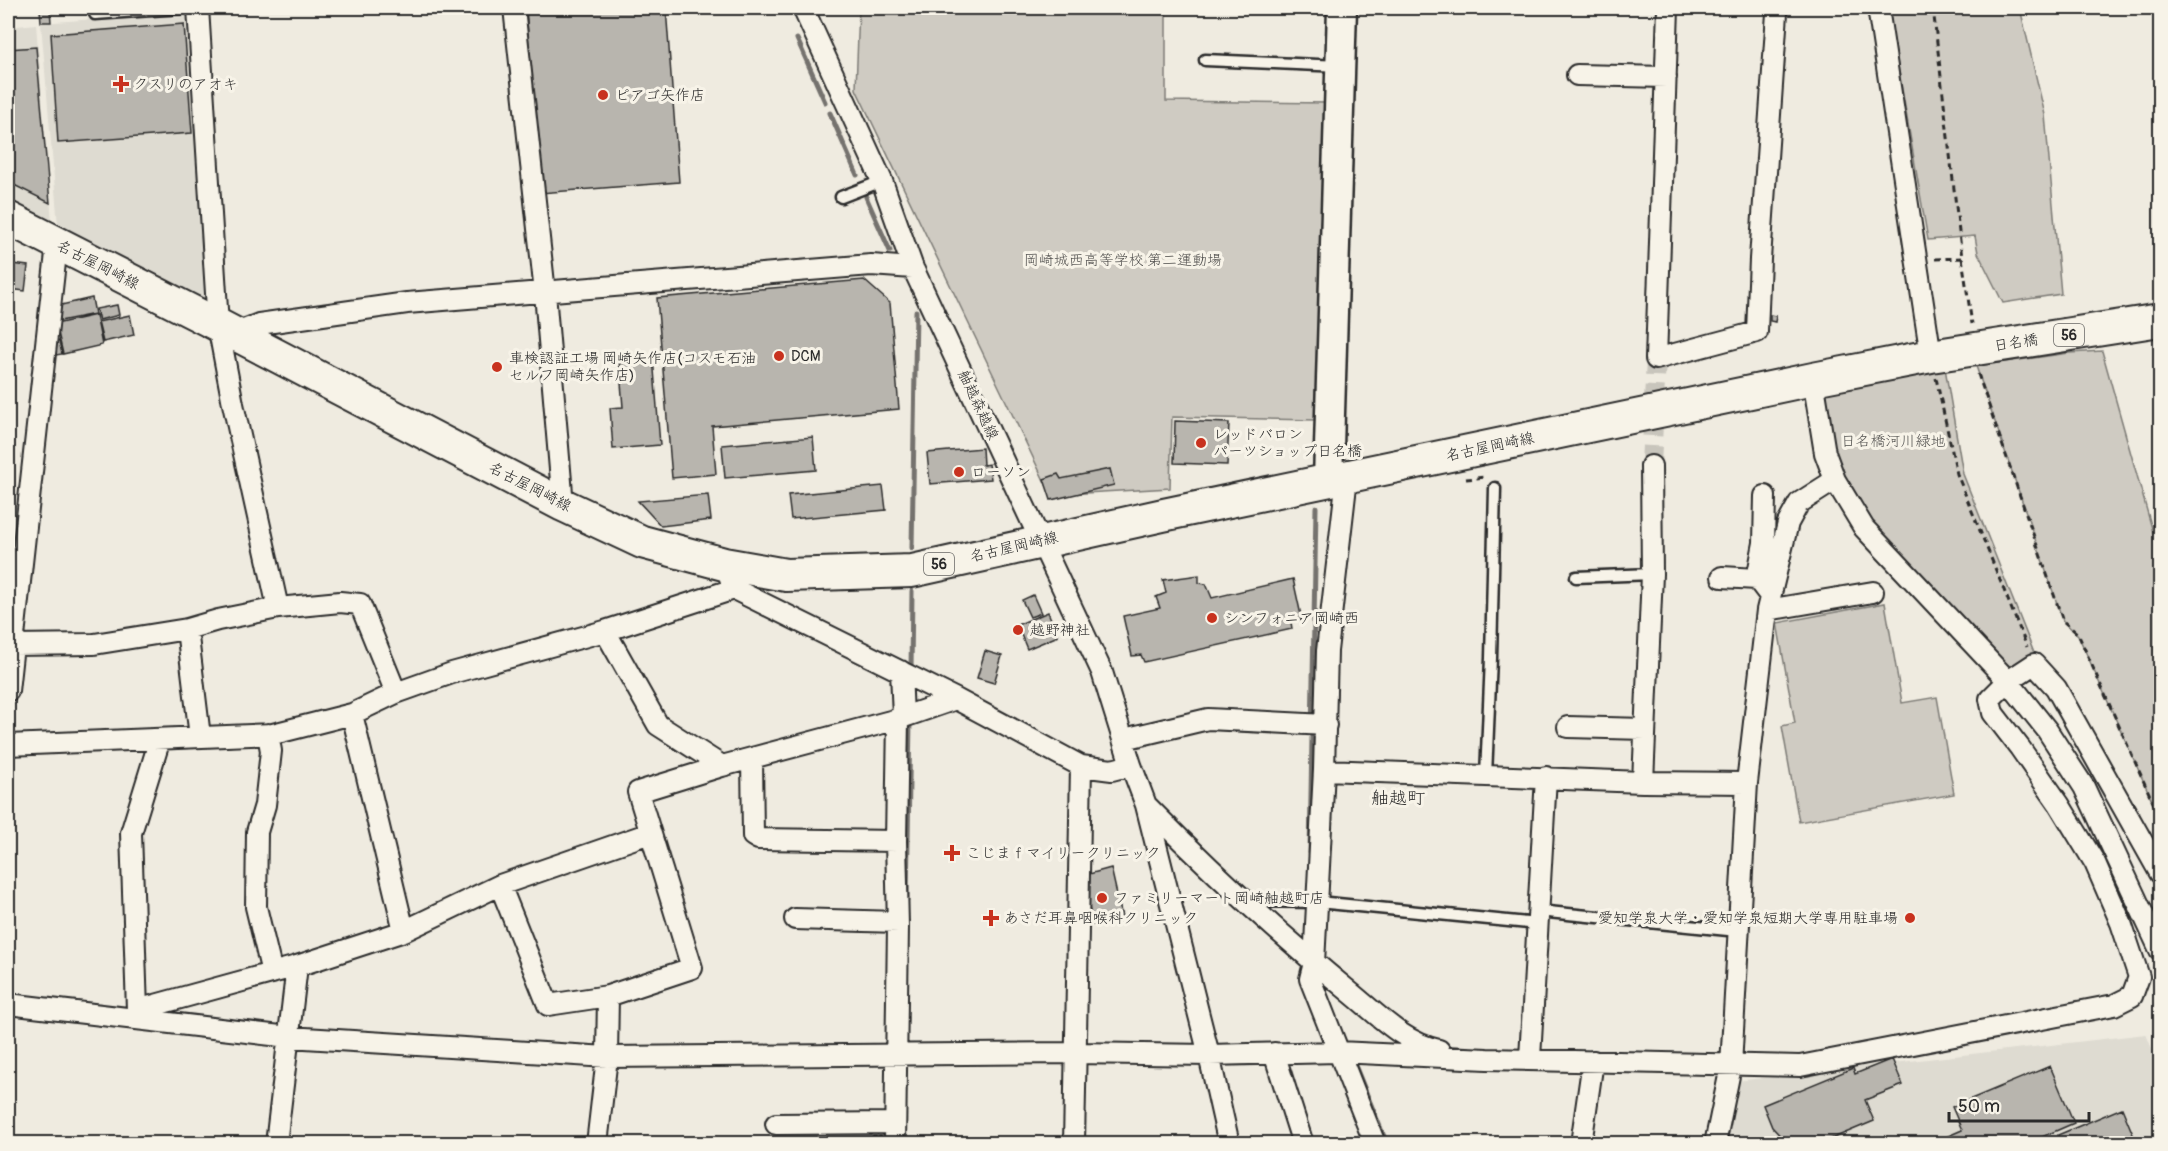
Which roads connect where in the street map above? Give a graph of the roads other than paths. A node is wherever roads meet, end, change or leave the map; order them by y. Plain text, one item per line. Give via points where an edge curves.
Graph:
1 (181, 8) edge
2 (198, 8) edge
3 (514, 8) edge
4 (803, 8) edge
5 (1342, 8) edge
6 (1668, 8) edge
7 (1776, 8) edge
8 (1878, 8) edge
9 (95, 14) dead end
10 (1205, 60) dead end
11 (1341, 66) junction
12 (1577, 75) dead end
13 (1666, 77) junction
14 (882, 181) junction
15 (842, 197) dead end
16 (8, 218) edge
17 (57, 244) junction
18 (913, 268) junction
19 (545, 293) junction
20 (2160, 320) edge
21 (226, 330) junction
22 (1975, 349) joint
23 (1931, 356) junction
24 (1813, 379) junction
25 (1651, 466) tunnel mouth
26 (1338, 479) junction
27 (1835, 480) junction
28 (1495, 488) dead end
29 (1765, 496) dead end
30 (563, 505) junction
31 (1042, 542) junction
32 (1652, 574) junction
33 (729, 576) junction
34 (1576, 577) dead end
35 (1722, 577) dead end
36 (1757, 579) junction
37 (1873, 592) dead end
38 (1768, 603) junction
39 (278, 608) junction
40 (187, 629) junction
41 (604, 631) junction
42 (10, 644) edge
43 (908, 675) junction
44 (2008, 681) junction
45 (8, 691) edge
46 (396, 693) junction
47 (956, 699) junction
48 (352, 714) junction
49 (906, 716) junction
50 (1326, 725) junction
51 (1568, 728) dead end
52 (1645, 729) junction
53 (268, 734) junction
54 (200, 737) junction
55 (160, 739) junction
56 (1124, 739) junction
57 (8, 745) edge
58 (752, 758) junction
59 (1131, 765) junction
60 (722, 766) junction
61 (1081, 766) junction
62 (1324, 770) junction
63 (1486, 776) junction
64 (1546, 777) junction
65 (1643, 782) junction
66 (1747, 783) junction
67 (1146, 805) junction
68 (650, 833) junction
69 (896, 841) junction
70 (2160, 873) edge
71 (500, 885) junction
72 (1245, 901) junction
73 (1318, 902) junction
74 (1538, 917) junction
75 (795, 919) dead end
76 (898, 922) junction
77 (404, 931) junction
78 (1738, 931) junction
79 (2160, 950) edge
80 (1314, 963) junction
81 (297, 966) junction
82 (272, 972) junction
83 (608, 996) junction
84 (8, 1004) edge
85 (137, 1014) junction
86 (289, 1037) junction
87 (1338, 1052) junction
88 (1075, 1053) junction
89 (1274, 1053) junction
90 (897, 1054) junction
91 (1209, 1055) junction
92 (607, 1057) junction
93 (1530, 1058) junction
94 (1487, 1059) junction
95 (1593, 1061) junction
96 (1731, 1066) junction
97 (896, 1123) junction
98 (776, 1124) dead end
99 (276, 1143) edge
100 (597, 1143) edge
101 (895, 1143) edge
102 (1074, 1143) edge
103 (1228, 1143) edge
104 (1303, 1143) edge
105 (1375, 1143) edge
106 (1581, 1143) edge
107 (1714, 1143) edge

1 - 9 lane
2 - 21 street
3 - 19 street
4 - 14 street, 舳越森越線
5 - 11 street
6 - 13 street
7 - 13 street via 1757,332 1656,359
8 - 23 street
10 - 11 lane
11 - 26 street
12 - 13 street
14 - 15 lane
14 - 18 street, 舳越森越線
16 - 17 main road, 名古屋岡崎線 / 56
17 - 21 main road, 名古屋岡崎線 / 56
17 - 42 street
18 - 19 street via 871,265
18 - 31 street, 舳越森越線
19 - 21 street via 406,303
19 - 30 street
20 - 22 main road, 日名橋 / 56
21 - 30 main road, 名古屋岡崎線 / 56
21 - 39 street via 233,404
22 - 23 main road, 名古屋岡崎線 / 56
23 - 24 main road, 名古屋岡崎線 / 56
24 - 26 main road, 名古屋岡崎線 / 56
24 - 27 street via 1825,453
25 - 32 street
26 - 31 main road, 名古屋岡崎線 / 56
26 - 50 street
27 - 38 street via 1799,503 1788,523
27 - 44 street via 1864,528
28 - 63 lane
29 - 36 street via 1764,543
30 - 33 main road, 名古屋岡崎線 / 56
31 - 33 main road, 名古屋岡崎線 / 56 via 912,570
31 - 56 street, 舳越森越線 via 1102,672
32 - 34 lane
32 - 52 street
33 - 41 street
33 - 43 street
35 - 36 street
36 - 38 street
37 - 38 street
38 - 66 street
39 - 40 street
39 - 46 street via 360,604
40 - 42 street via 94,644
40 - 54 street
41 - 46 street via 452,673
41 - 60 street via 658,724
42 - 45 street
43 - 47 street
43 - 49 street
44 - 70 street via 2034,664 2056,688
44 - 79 street via 2048,730 2084,786
44 - 96 street via 1990,699 1993,713 2059,804 2095,863 2121,922 2139,977 2132,996 2114,1005 1800,1066
46 - 48 street
47 - 49 street
47 - 61 street
48 - 53 street
48 - 77 street
49 - 58 street
49 - 69 street
50 - 56 street via 1208,718
50 - 62 street
51 - 52 street
52 - 65 street
53 - 54 street
53 - 82 street via 271,751 267,794 257,832 256,908
54 - 55 street
55 - 57 street
55 - 85 street via 131,833
56 - 59 street, 舳越森越線
58 - 60 street
58 - 69 street via 753,836
59 - 61 street via 1112,770
59 - 67 street, 舳越森越線
60 - 68 street via 638,792
61 - 88 street
62 - 63 street
62 - 73 street
63 - 64 street
64 - 65 street
64 - 74 street
65 - 66 street
66 - 78 street
67 - 72 street
67 - 91 street, 舳越森越線
68 - 71 street
68 - 83 street via 692,968
69 - 76 street
71 - 77 street
71 - 83 street via 548,1005
72 - 73 lane
72 - 80 street
73 - 74 lane
73 - 80 street
74 - 78 lane
74 - 93 street
75 - 76 street
76 - 90 street
77 - 81 street
78 - 96 street
80 - 87 street via 1310,978
80 - 94 street via 1404,1037 1430,1048
81 - 82 street
81 - 86 street
82 - 85 street
83 - 92 street
84 - 85 street
85 - 86 street
86 - 92 street
86 - 99 street
87 - 89 street
87 - 94 street
87 - 105 street
88 - 90 street
88 - 91 street
88 - 102 street
89 - 91 street
89 - 104 street
90 - 92 street
90 - 97 street
91 - 103 street, 舳越森越線
92 - 100 street
93 - 94 street
93 - 95 street
95 - 96 street
95 - 106 street
96 - 107 street
97 - 98 street
97 - 101 street

